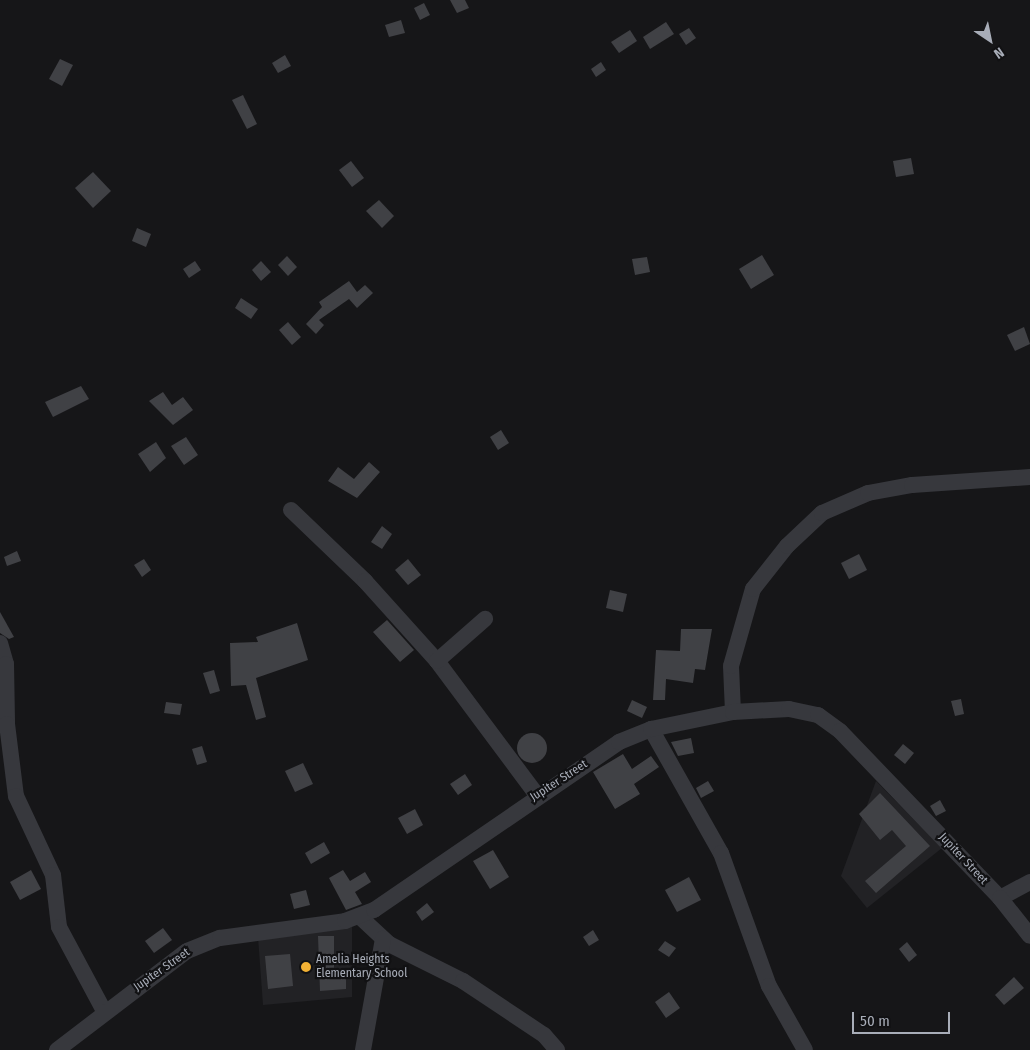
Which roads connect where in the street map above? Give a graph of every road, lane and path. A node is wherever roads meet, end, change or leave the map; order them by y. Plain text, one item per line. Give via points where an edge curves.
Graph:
1 (1030, 477) edge
2 (291, 510) dead end
3 (485, 619) dead end
4 (0, 643) edge
5 (437, 661) junction
6 (733, 712) junction
7 (651, 729) junction
8 (537, 795) junction
9 (1030, 882) edge
10 (1000, 898) junction
11 (360, 916) junction
12 (1030, 936) edge
13 (383, 939) junction
14 (104, 1011) junction
15 (74, 1044) edge
16 (57, 1050) edge
17 (363, 1050) edge
18 (557, 1050) edge
19 (805, 1050) edge

1 - 6 street via 912,485 868,493 822,513 787,546 753,588 731,666
2 - 5 street via 365,581
3 - 5 street
4 - 14 street via 6,664 6,724 16,796 53,875 59,928
5 - 8 street
6 - 7 street, Jupiter Street
6 - 10 street, Jupiter Street via 790,709 818,715 840,731
7 - 8 street, Jupiter Street via 619,742
7 - 19 street via 721,853 769,986
8 - 11 street, Jupiter Street
9 - 10 street
10 - 12 street, Jupiter Street
11 - 13 street
11 - 14 street, Jupiter Street via 271,928 204,944 187,951
13 - 17 street
13 - 18 street via 463,981 544,1035
14 - 15 street, Jupiter Street
15 - 16 street, Jupiter Street

